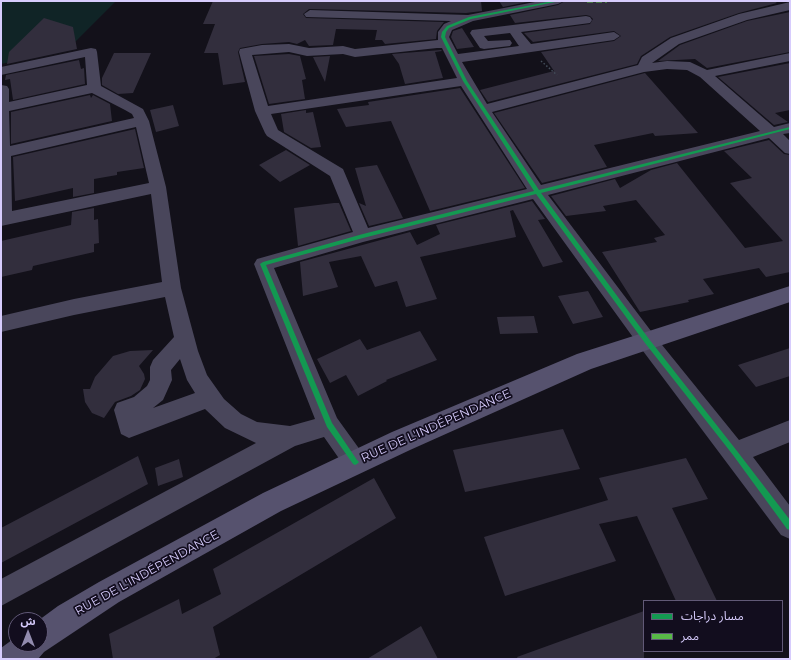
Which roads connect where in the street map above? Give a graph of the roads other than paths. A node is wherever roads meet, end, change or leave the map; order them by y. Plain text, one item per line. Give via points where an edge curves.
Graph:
1 (558, 1) edge
2 (790, 6) edge
3 (310, 14) dead end
4 (470, 18) junction
5 (586, 20) dead end
6 (513, 29) junction
7 (614, 36) dead end
8 (525, 45) junction
9 (451, 52) junction
10 (790, 57) edge
11 (643, 68) junction
12 (1, 70) edge
13 (704, 74) junction
14 (465, 81) junction
15 (94, 88) junction
16 (2, 89) edge
17 (2, 108) junction
18 (483, 110) junction
19 (262, 111) junction
20 (142, 121) junction
21 (790, 128) edge
22 (770, 132) junction
23 (790, 149) edge
24 (3, 152) junction
25 (158, 187) junction
26 (538, 193) junction
27 (3, 219) edge
28 (363, 236) junction
29 (172, 288) junction
30 (790, 294) edge
31 (1, 324) edge
32 (185, 340) junction
33 (647, 341) junction
34 (210, 397) junction
35 (330, 425) junction
36 (790, 432) edge
37 (290, 437) junction
38 (735, 452) junction
39 (355, 462) junction
40 (790, 526) edge
41 (1, 593) edge
42 (48, 632) edge
43 (21, 652) edge
44 (12, 659) edge

1 - 4 street
2 - 11 street via 743,17 675,41 647,60
3 - 4 street
4 - 9 street via 457,22 444,32 443,38
5 - 6 street
6 - 8 street
6 - 8 street via 476,34 484,46
7 - 8 street
8 - 9 street
9 - 14 street
9 - 19 street via 437,44 355,53 343,50 307,52 288,48 245,52
10 - 13 street
11 - 13 street via 690,66
11 - 18 street
12 - 15 street via 91,52
13 - 22 street
14 - 18 street
14 - 19 street
15 - 17 street
15 - 20 street via 138,112
16 - 17 street
17 - 24 street
18 - 26 street
19 - 28 street via 272,133 337,173
20 - 24 street
20 - 25 street
21 - 22 street
22 - 23 street
22 - 26 street
24 - 27 street
25 - 27 street
25 - 29 street
26 - 28 street
26 - 33 street
28 - 35 street via 263,264
29 - 31 street
29 - 32 street
30 - 33 main road, RUE DE L'INDÉPENDANCE
32 - 34 street via 198,380
32 - 34 street via 160,367 161,380 155,393 141,404 125,410 129,426
33 - 38 street
33 - 39 main road, RUE DE L'INDÉPENDANCE via 585,361
34 - 37 street via 233,421 254,432
35 - 37 street
35 - 39 street
36 - 38 street
37 - 41 street
38 - 40 street
39 - 42 main road, RUE DE L'INDÉPENDANCE via 272,502 110,592
43 - 44 main road

